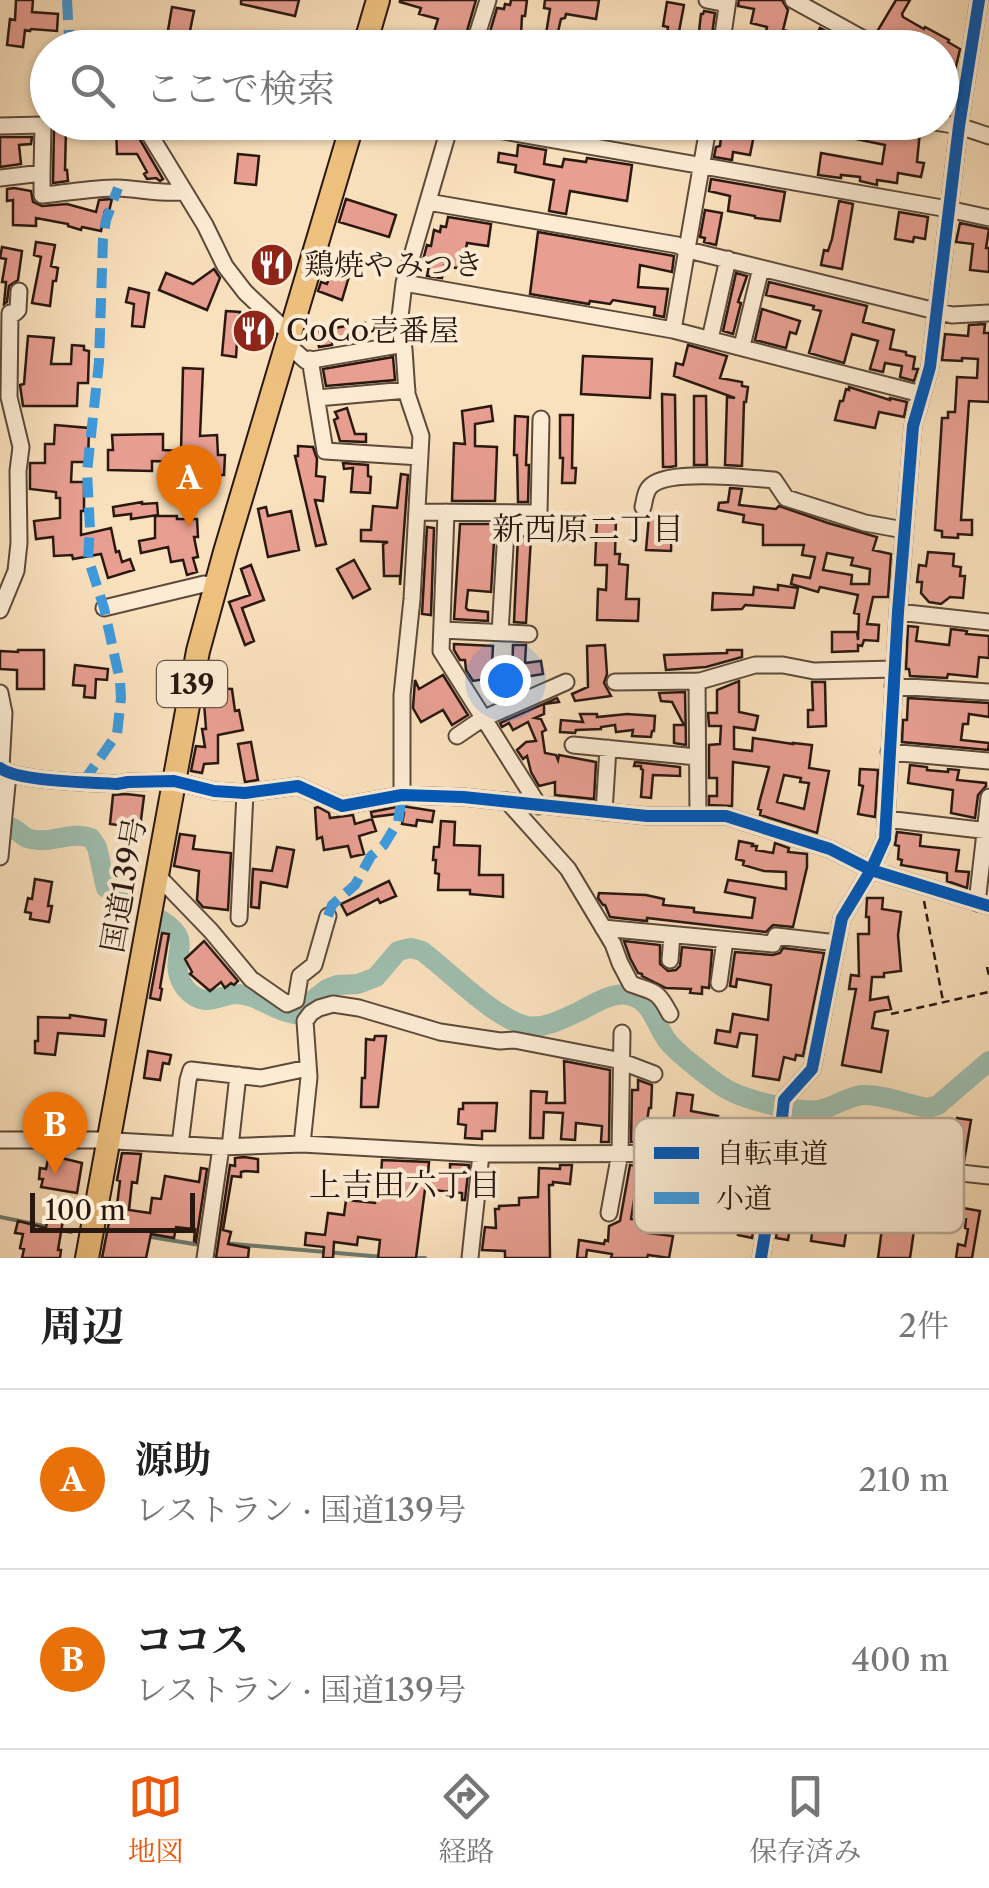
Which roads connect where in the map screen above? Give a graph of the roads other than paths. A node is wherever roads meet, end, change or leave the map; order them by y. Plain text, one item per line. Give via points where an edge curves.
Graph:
1 (378, 0) edge
2 (388, 0) edge
3 (488, 0) edge
4 (707, 0) edge
5 (793, 0) edge
6 (979, 0) edge
7 (728, 2) edge
8 (369, 30) edge
9 (379, 30) edge
10 (479, 30) edge
11 (724, 30) edge
12 (847, 30) edge
13 (959, 91) edge
14 (964, 94) junction
15 (959, 121) edge
16 (30, 125) edge
17 (0, 126) edge
18 (959, 126) edge
19 (989, 136) edge
20 (43, 140) edge
21 (155, 140) edge
22 (337, 140) edge
23 (347, 140) edge
24 (447, 140) edge
25 (554, 140) edge
26 (705, 140) edge
27 (956, 140) edge
28 (701, 166) junction
29 (42, 173) junction
30 (0, 178) edge
31 (184, 192) junction
32 (428, 202) junction
33 (948, 209) junction
34 (989, 218) edge
35 (688, 250) junction
36 (728, 260) junction
37 (761, 268) junction
38 (404, 283) junction
39 (20, 291) dead end
40 (935, 310) junction
41 (989, 313) edge
42 (673, 330) junction
43 (284, 336) junction
44 (710, 338) junction
45 (404, 344) junction
46 (742, 346) junction
47 (310, 359) junction
48 (406, 390) junction
49 (921, 394) junction
50 (317, 398) junction
51 (541, 419) dead end
52 (420, 457) junction
53 (644, 507) dead end
54 (417, 512) junction
55 (446, 512) junction
56 (506, 513) junction
57 (904, 530) junction
58 (204, 584) junction
59 (104, 608) dead end
60 (0, 610) edge
61 (898, 612) junction
62 (989, 622) edge
63 (442, 630) junction
64 (500, 632) junction
65 (529, 634) dead end
66 (894, 677) junction
67 (697, 681) junction
68 (566, 682) dead end
69 (615, 682) dead end
70 (989, 692) edge
71 (0, 694) edge
72 (482, 719) junction
73 (457, 736) dead end
74 (573, 745) dead end
75 (608, 748) junction
76 (889, 752) junction
77 (697, 757) junction
78 (989, 761) edge
79 (3, 770) edge
80 (168, 781) junction
81 (245, 793) junction
82 (402, 795) junction
83 (989, 796) edge
84 (508, 801) junction
85 (539, 806) junction
86 (604, 812) junction
87 (698, 816) junction
88 (886, 820) junction
89 (987, 831) edge
90 (0, 856) edge
91 (871, 870) junction
92 (156, 874) junction
93 (983, 904) edge
94 (328, 916) dead end
95 (238, 918) dead end
96 (603, 928) junction
97 (672, 935) junction
98 (725, 940) junction
99 (837, 942) junction
100 (670, 960) dead end
101 (719, 984) dead end
102 (670, 1014) dead end
103 (622, 1033) dead end
104 (622, 1062) junction
105 (308, 1068) junction
106 (654, 1074) dead end
107 (238, 1076) junction
108 (780, 1118) edge
109 (0, 1140) edge
110 (102, 1141) junction
111 (302, 1144) junction
112 (180, 1145) junction
113 (226, 1147) junction
114 (620, 1153) junction
115 (634, 1153) edge
116 (481, 1154) junction
117 (964, 1173) edge
118 (989, 1176) edge
119 (608, 1213) dead end
120 (765, 1233) edge
121 (77, 1258) edge
122 (88, 1258) edge
123 (206, 1258) edge
124 (470, 1258) edge
125 (761, 1258) edge

1 - 8 highway
2 - 9 highway
3 - 10 street
4 - 7 street
5 - 12 street
6 - 14 street
7 - 11 street
13 - 14 street
14 - 15 street
16 - 17 street
18 - 19 street
20 - 29 street
21 - 31 street
22 - 43 highway, 国道139号 / 139
23 - 43 highway, 国道139号 / 139
24 - 32 street
25 - 28 street
26 - 28 street
27 - 33 street
28 - 33 street
28 - 35 street
29 - 30 street
29 - 31 street via 42,195 104,188
31 - 43 street via 225,266
32 - 35 street
32 - 38 street
33 - 34 street
33 - 40 street
35 - 36 street
35 - 42 street
36 - 37 street
36 - 44 street
37 - 40 street
37 - 46 street
38 - 42 street
38 - 45 street
39 - 60 street via 18,310 10,314 8,378 21,447 19,544
40 - 41 street
40 - 49 street
42 - 44 street
43 - 47 street
43 - 58 highway, 国道139号 / 139
43 - 80 highway, 国道139号 / 139
44 - 46 street
45 - 47 street
45 - 48 street
46 - 49 street
47 - 50 street
48 - 50 street
48 - 52 street via 421,436
49 - 57 street
50 - 52 street via 325,451
51 - 56 street via 539,513
52 - 54 street
53 - 57 street via 646,493 661,480 774,480 786,498
54 - 55 street
54 - 82 street via 402,695
55 - 56 street
55 - 63 street
56 - 64 street
57 - 61 street
58 - 59 street
58 - 80 highway, 国道139号 / 139
61 - 62 street
61 - 66 street
63 - 64 street
63 - 72 street via 441,652
64 - 65 street
66 - 67 street via 754,665
66 - 70 street
66 - 76 street
67 - 69 street
67 - 77 street
68 - 72 street
71 - 79 street
72 - 73 street
72 - 85 street
74 - 75 street
75 - 77 street
75 - 86 street
76 - 78 street
76 - 88 street
77 - 87 street
79 - 80 street via 118,784
79 - 90 street
80 - 81 street
80 - 92 highway, 国道139号 / 139
80 - 110 highway, 国道139号 / 139
81 - 82 street via 298,786 342,806
81 - 95 street
82 - 84 street
83 - 89 street
84 - 85 street
84 - 96 street via 568,868
85 - 86 street
86 - 87 street
87 - 91 street via 749,823
88 - 89 street
88 - 91 street
89 - 93 street
91 - 93 street
91 - 99 street via 842,918
92 - 94 street via 251,979 287,1004 296,1000 300,976 314,965
92 - 110 highway, 国道139号 / 139
96 - 97 street
96 - 102 street via 631,984 651,989
97 - 98 street
97 - 100 street
98 - 99 street
98 - 101 street
99 - 108 street via 812,1068 784,1100
103 - 104 street
104 - 105 street via 440,1032 333,1004 305,1021
104 - 106 street
104 - 114 street
105 - 107 street
105 - 111 street
107 - 112 street via 191,1070
107 - 113 street
109 - 110 street
110 - 112 street
110 - 121 highway, 国道139号 / 139
110 - 122 highway, 国道139号 / 139
111 - 113 street
111 - 116 street
112 - 113 street
113 - 123 street
114 - 115 street
114 - 116 street
114 - 119 street
116 - 124 street
117 - 118 street
120 - 125 street

